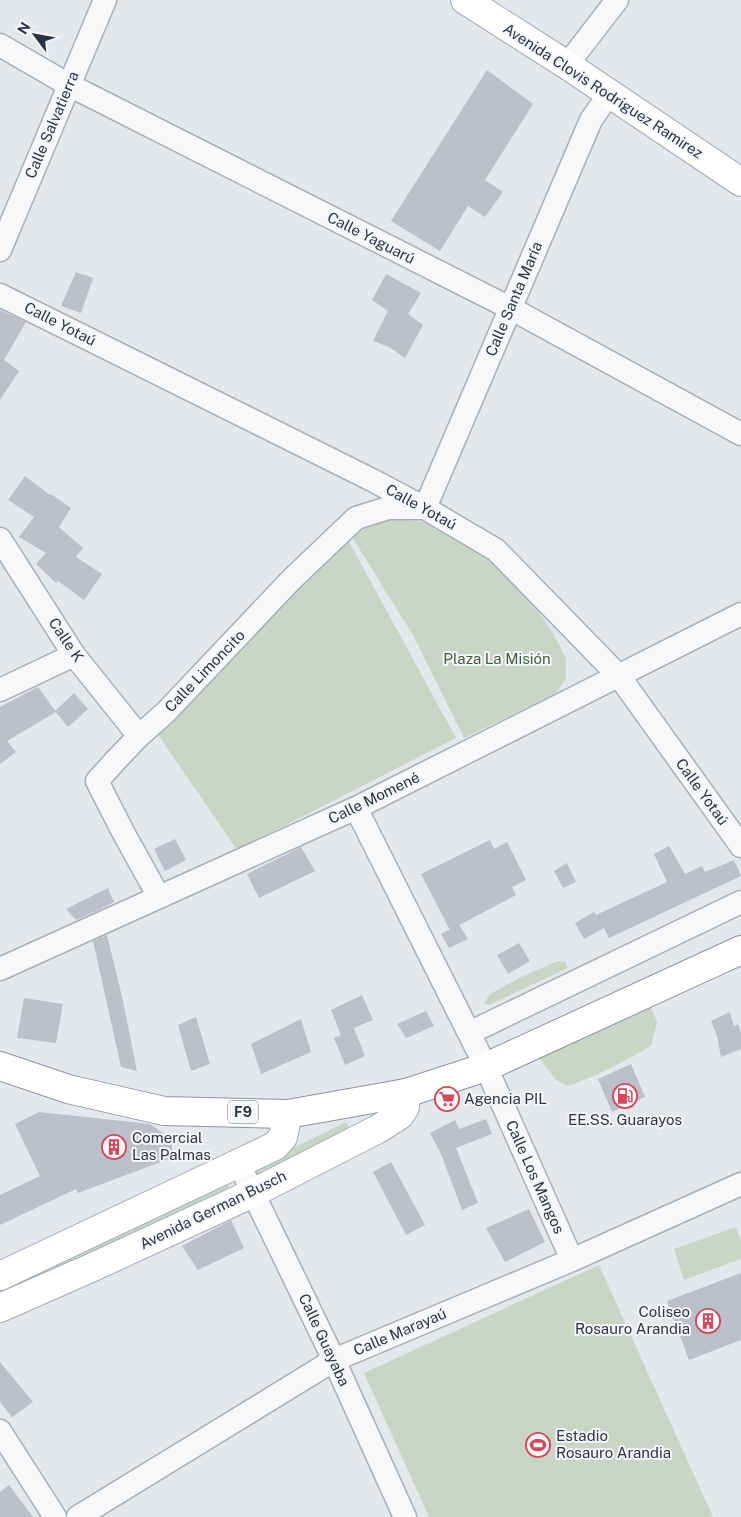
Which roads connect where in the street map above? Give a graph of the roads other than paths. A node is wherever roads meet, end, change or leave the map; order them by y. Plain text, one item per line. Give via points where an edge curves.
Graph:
1 (105, 0) edge
2 (465, 0) edge
3 (617, 0) edge
4 (0, 45) edge
5 (567, 65) junction
6 (69, 85) junction
7 (608, 94) junction
8 (741, 182) edge
9 (0, 250) edge
10 (0, 295) edge
11 (510, 308) junction
12 (741, 434) edge
13 (425, 508) junction
14 (0, 539) edge
15 (741, 614) edge
16 (74, 655) junction
17 (619, 676) junction
18 (0, 690) edge
19 (139, 736) junction
20 (356, 808) junction
21 (741, 846) edge
22 (159, 897) junction
23 (741, 902) edge
24 (741, 950) edge
25 (0, 969) edge
26 (469, 1033) junction
27 (0, 1066) edge
28 (486, 1068) junction
29 (406, 1092) junction
30 (288, 1114) junction
31 (239, 1164) junction
32 (741, 1184) edge
33 (253, 1193) junction
34 (572, 1260) junction
35 (0, 1276) edge
36 (0, 1308) edge
37 (334, 1360) junction
38 (0, 1431) edge
39 (55, 1517) edge
40 (78, 1517) edge
41 (405, 1517) edge

1 - 6 street, Calle Salvatierra
2 - 5 main road, Avenida Clovis Rodriguez Ramirez
3 - 5 street
4 - 6 street, Calle Yaguarú
5 - 7 main road, Avenida Clovis Rodriguez Ramirez
6 - 9 street, Calle Salvatierra
6 - 11 street, Calle Yaguarú
7 - 8 main road, Avenida Clovis Rodriguez Ramirez
7 - 11 street, Calle Santa María via 592,120
10 - 13 street, Calle Yotaú
11 - 12 street, Calle Yaguarú
11 - 13 street, Calle Santa María
13 - 17 street, Calle Yotaú via 496,550
13 - 19 street, Calle Limoncito via 388,508 356,518
14 - 16 street, Calle K
15 - 17 street, Calle Momené
16 - 18 street
16 - 19 street, Calle K
17 - 20 street, Calle Momené
17 - 21 street, Calle Yotaú
19 - 22 street, Calle Limoncito via 98,781
20 - 22 street, Calle Momené
20 - 26 street, Calle Los Mangos
22 - 25 street, Calle Momené
23 - 26 street
24 - 28 main road, F9
26 - 28 street, Calle Los Mangos
27 - 30 main road, F9 via 68,1089 164,1111
28 - 29 main road, F9
28 - 34 street, Calle Los Mangos
29 - 30 main road, F9
29 - 33 main road, Avenida German Busch via 405,1107 400,1115
30 - 31 main road, Avenida German Busch via 283,1138 275,1146
31 - 33 street, Calle Guayaba
31 - 35 main road, Avenida German Busch
32 - 34 street, Calle Marayaú
33 - 36 main road, Avenida German Busch
33 - 37 street, Calle Guayaba
34 - 37 street, Calle Marayaú
37 - 40 street, Calle Marayaú
37 - 41 street, Calle Guayaba
38 - 39 street

